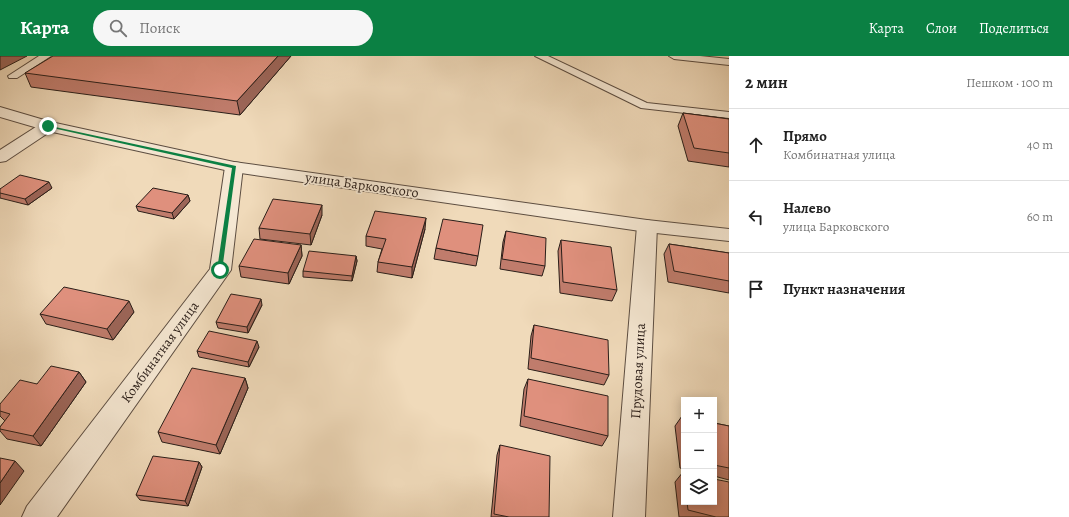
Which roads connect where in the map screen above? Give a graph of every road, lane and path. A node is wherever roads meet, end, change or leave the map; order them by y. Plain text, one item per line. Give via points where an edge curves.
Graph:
1 (46, 56) edge
2 (540, 56) edge
3 (674, 56) edge
4 (729, 62) edge
5 (13, 76) dead end
6 (0, 112) edge
7 (729, 115) edge
8 (48, 126) junction
9 (0, 157) edge
10 (234, 167) junction
11 (647, 226) junction
12 (729, 236) edge
13 (38, 517) edge
14 (629, 517) edge

1 - 5 lane
2 - 7 lane via 644,106
3 - 4 lane
6 - 8 street, улица Барковского
8 - 9 street
8 - 10 street, улица Барковского
10 - 11 street, улица Барковского
10 - 13 street, Комбинатная улица via 220,270
11 - 12 street, улица Барковского
11 - 14 street, Прудовая улица

